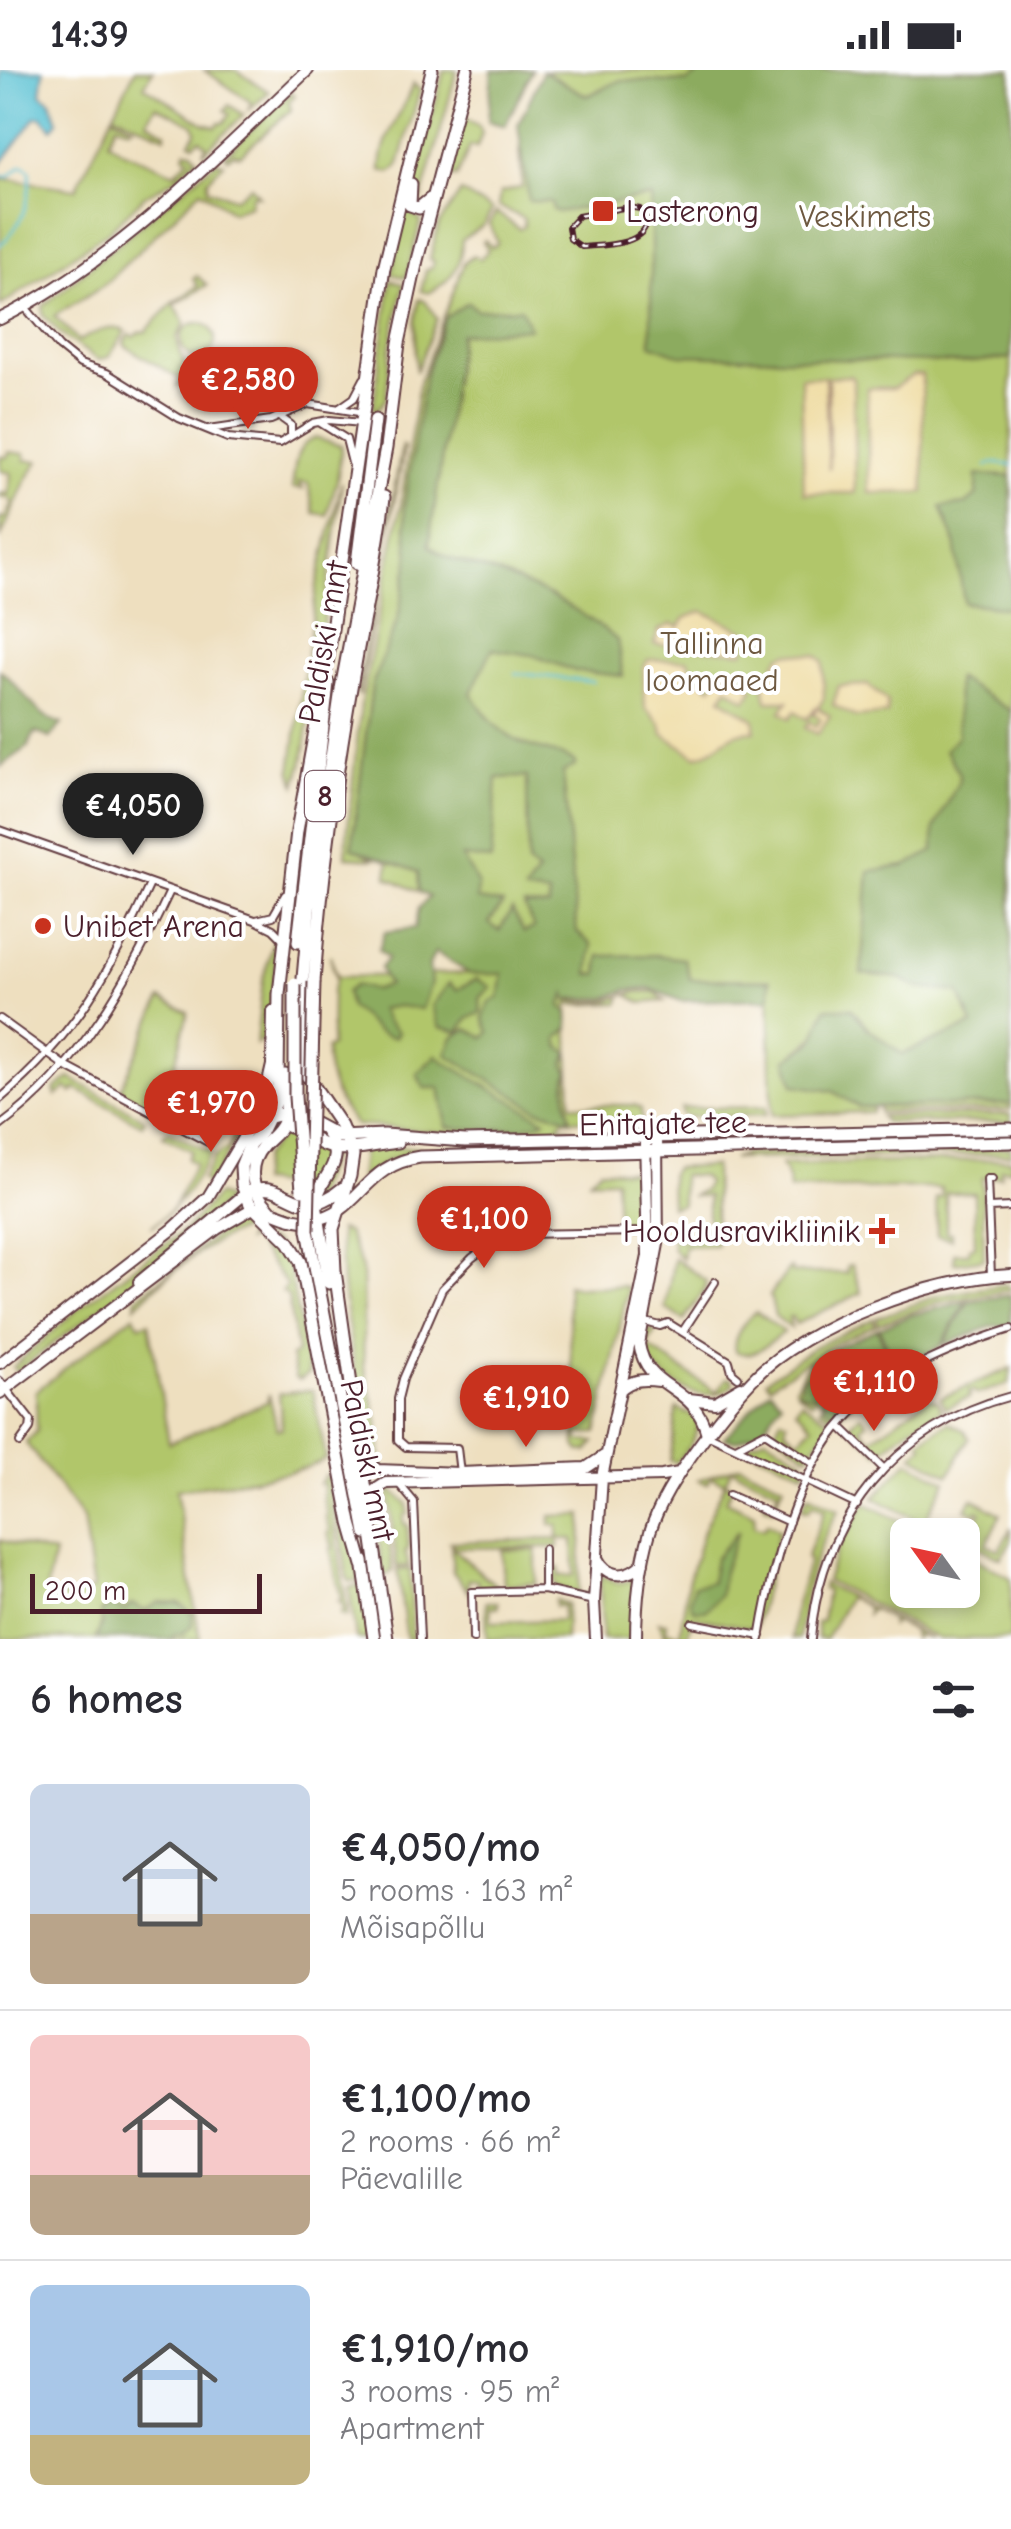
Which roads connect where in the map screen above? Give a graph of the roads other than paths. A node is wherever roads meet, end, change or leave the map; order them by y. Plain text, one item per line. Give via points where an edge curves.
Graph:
1 (308, 70) edge
2 (432, 70) edge
3 (467, 70) edge
4 (411, 150) junction
5 (433, 196) junction
6 (25, 307) junction
7 (0, 319) edge
8 (370, 361) junction
9 (393, 400) junction
10 (340, 407) junction
11 (280, 416) junction
12 (368, 419) junction
13 (271, 420) junction
14 (318, 422) junction
15 (207, 430) junction
16 (292, 434) junction
17 (272, 441) junction
18 (386, 448) junction
19 (354, 475) junction
20 (351, 632) junction
21 (327, 664) junction
22 (0, 830) edge
23 (290, 883) junction
24 (150, 884) junction
25 (170, 892) junction
26 (255, 920) junction
27 (285, 941) junction
28 (281, 971) junction
29 (0, 1019) edge
30 (48, 1056) junction
31 (65, 1066) junction
32 (0, 1098) edge
33 (270, 1117) junction
34 (283, 1120) junction
35 (0, 1126) edge
36 (322, 1127) junction
37 (1011, 1128) edge
38 (262, 1132) junction
39 (246, 1133) junction
40 (350, 1140) junction
41 (208, 1142) dead end
42 (1011, 1142) edge
43 (651, 1144) junction
44 (335, 1148) junction
45 (992, 1179) dead end
46 (346, 1186) junction
47 (250, 1191) junction
48 (316, 1203) junction
49 (1011, 1207) edge
50 (253, 1208) junction
51 (988, 1208) junction
52 (270, 1210) junction
53 (336, 1214) junction
54 (319, 1219) junction
55 (308, 1230) junction
56 (654, 1232) junction
57 (990, 1276) junction
58 (1011, 1276) edge
59 (714, 1282) dead end
60 (129, 1294) junction
61 (639, 1321) junction
62 (1011, 1330) edge
63 (683, 1331) junction
64 (342, 1334) junction
65 (27, 1342) junction
66 (0, 1353) edge
67 (0, 1364) edge
68 (738, 1377) dead end
69 (751, 1381) junction
70 (660, 1382) junction
71 (2, 1388) edge
72 (619, 1391) junction
73 (1011, 1396) edge
74 (689, 1399) junction
75 (840, 1426) junction
76 (707, 1434) junction
77 (358, 1438) junction
78 (20, 1443) dead end
79 (736, 1447) junction
80 (605, 1456) junction
81 (814, 1464) junction
82 (883, 1468) junction
83 (679, 1472) junction
84 (460, 1473) junction
85 (602, 1477) junction
86 (399, 1478) junction
87 (808, 1479) junction
88 (729, 1495) dead end
89 (857, 1505) junction
90 (364, 1509) junction
91 (789, 1522) junction
92 (544, 1549) dead end
93 (596, 1554) junction
94 (644, 1562) junction
95 (369, 1565) junction
96 (544, 1590) junction
97 (594, 1602) junction
98 (692, 1623) dead end
99 (761, 1638) edge
100 (374, 1639) edge
101 (387, 1639) edge
102 (420, 1639) edge
103 (473, 1639) edge
104 (596, 1639) edge
105 (636, 1639) edge
106 (811, 1639) edge

1 - 6 main road via 137,228
2 - 4 main road, Paldiski mnt / 8
3 - 5 main road, Paldiski mnt / 8
4 - 5 main road via 408,201 419,208
4 - 8 main road, Paldiski mnt / 8
5 - 9 main road, Paldiski mnt / 8
6 - 7 main road
6 - 15 street via 80,364
8 - 10 street via 359,391
8 - 12 main road, Paldiski mnt / 8
9 - 12 main road
9 - 18 main road, Paldiski mnt / 8
10 - 11 street via 308,404
10 - 12 street
11 - 13 street
11 - 16 street
12 - 14 street
12 - 19 main road, Paldiski mnt / 8
12 - 20 main road
13 - 15 street
13 - 17 street via 266,432
14 - 16 street
14 - 19 street via 346,439
15 - 17 street
16 - 17 street
18 - 20 main road, Paldiski mnt / 8
18 - 55 main road, Paldiski mnt / 8, bridge via 382,531 330,826 314,982
19 - 21 main road, Paldiski mnt / 8
20 - 40 main road, Paldiski mnt / 8 via 308,910 300,1036 307,1076
21 - 23 main road, Paldiski mnt / 8
21 - 55 main road, Paldiski mnt / 8, bridge via 329,698 295,984 295,1097
22 - 24 street
23 - 26 street via 278,912
23 - 27 main road, Paldiski mnt / 8
24 - 25 street
24 - 30 street via 98,988
25 - 26 street
25 - 31 street via 104,1017
26 - 27 street
27 - 28 main road, Paldiski mnt / 8
28 - 33 main road, Paldiski mnt / 8 via 278,1084
28 - 34 main road
28 - 39 main road via 270,1079
29 - 30 street
30 - 31 street
30 - 32 street
31 - 35 street
31 - 41 street
33 - 34 main road
33 - 38 main road, Paldiski mnt
33 - 39 main road
34 - 36 main road via 305,1117
34 - 38 main road
34 - 44 main road
34 - 47 main road via 256,1156
36 - 40 main road
36 - 44 main road
37 - 43 main road, Ehitajate tee
38 - 47 main road, Paldiski mnt via 241,1166
39 - 65 main road via 192,1213
40 - 43 main road, Ehitajate tee
40 - 44 main road
40 - 46 main road, Paldiski mnt
42 - 43 main road, Ehitajate tee
43 - 53 main road, Ehitajate tee via 408,1159 373,1176
43 - 56 main road
44 - 48 main road
45 - 51 street
46 - 48 main road
46 - 53 main road, Paldiski mnt
47 - 48 main road via 270,1188
47 - 50 main road, Paldiski mnt
47 - 52 main road
47 - 60 main road
48 - 54 main road
49 - 51 street
50 - 52 main road
50 - 60 main road
50 - 95 main road, Paldiski mnt / 8 via 290,1242 301,1262 351,1523
51 - 57 street
52 - 54 main road via 289,1220
53 - 54 main road
53 - 64 main road, Paldiski mnt / 8
54 - 64 main road
55 - 90 main road, Paldiski mnt / 8
56 - 61 main road
56 - 84 street via 518,1234 488,1246 442,1289 399,1389 398,1440 406,1447 454,1447
57 - 58 main road
57 - 69 main road via 938,1286 839,1323
59 - 63 street
60 - 71 main road
61 - 63 street via 668,1322
61 - 70 main road via 641,1355
61 - 72 main road
62 - 75 street via 915,1368
63 - 68 street via 729,1361
64 - 77 main road, Paldiski mnt / 8
65 - 66 main road
65 - 67 main road
69 - 74 main road via 715,1402
69 - 76 main road
70 - 72 main road via 641,1380
70 - 74 main road
71 - 78 street via 31,1421
72 - 80 main road
73 - 82 street via 930,1430
74 - 76 main road
75 - 81 street
75 - 82 street
76 - 79 street
76 - 83 main road
77 - 86 main road via 372,1468
77 - 90 main road, Paldiski mnt / 8
79 - 81 street via 765,1432
79 - 87 street
80 - 84 main road via 586,1468
80 - 85 main road
81 - 87 street
82 - 89 street
83 - 85 main road
83 - 94 main road via 656,1515
84 - 86 main road
85 - 86 main road
85 - 93 main road
86 - 90 main road via 380,1486
86 - 102 street via 414,1502
87 - 89 street
87 - 91 street
88 - 91 street
89 - 106 street via 826,1558
90 - 95 main road, Paldiski mnt / 8
91 - 99 street
92 - 96 street
93 - 94 main road via 602,1568 619,1576
93 - 97 main road
94 - 105 main road
95 - 100 main road, Paldiski mnt / 8
95 - 101 main road, Paldiski mnt / 8
96 - 97 street
96 - 103 street via 472,1592
97 - 104 main road
98 - 99 street

